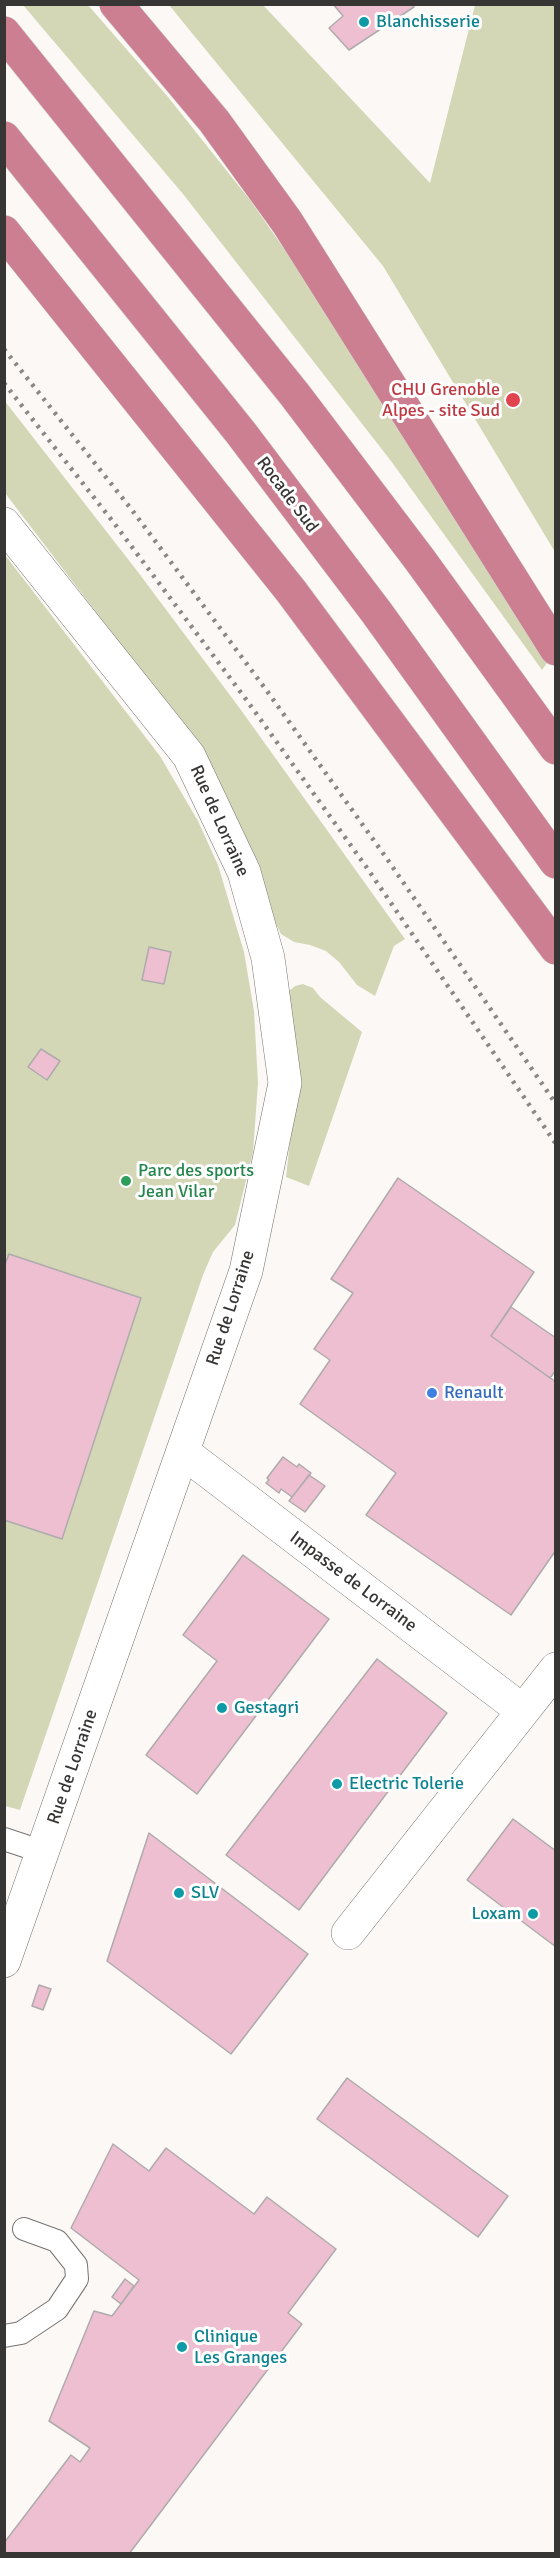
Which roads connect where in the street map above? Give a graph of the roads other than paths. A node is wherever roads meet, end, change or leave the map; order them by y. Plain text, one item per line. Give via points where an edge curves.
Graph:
1 (116, 4) edge
2 (4, 33) edge
3 (4, 138) edge
4 (4, 232) edge
5 (4, 524) edge
6 (555, 649) edge
7 (555, 748) edge
8 (555, 862) edge
9 (555, 948) edge
10 (183, 1452) junction
11 (555, 1669) edge
12 (523, 1711) junction
13 (4, 1839) edge
14 (43, 1852) junction
15 (348, 1933) dead end
16 (4, 1961) edge
17 (24, 2229) dead end
18 (4, 2336) edge

1 - 6 highway via 214,121 287,222
2 - 7 highway via 302,404
3 - 8 highway, Rocade Sud via 241,433 377,613
4 - 9 highway via 291,591
5 - 10 street, Rue de Lorraine via 189,756 244,872 268,958 285,1083 246,1271
10 - 12 street, Impasse de Lorraine
10 - 14 street, Rue de Lorraine
11 - 12 street
12 - 15 street
13 - 14 lane
14 - 16 street, Rue de Lorraine
17 - 18 lane via 57,2241 76,2265 77,2280 57,2309 21,2334

